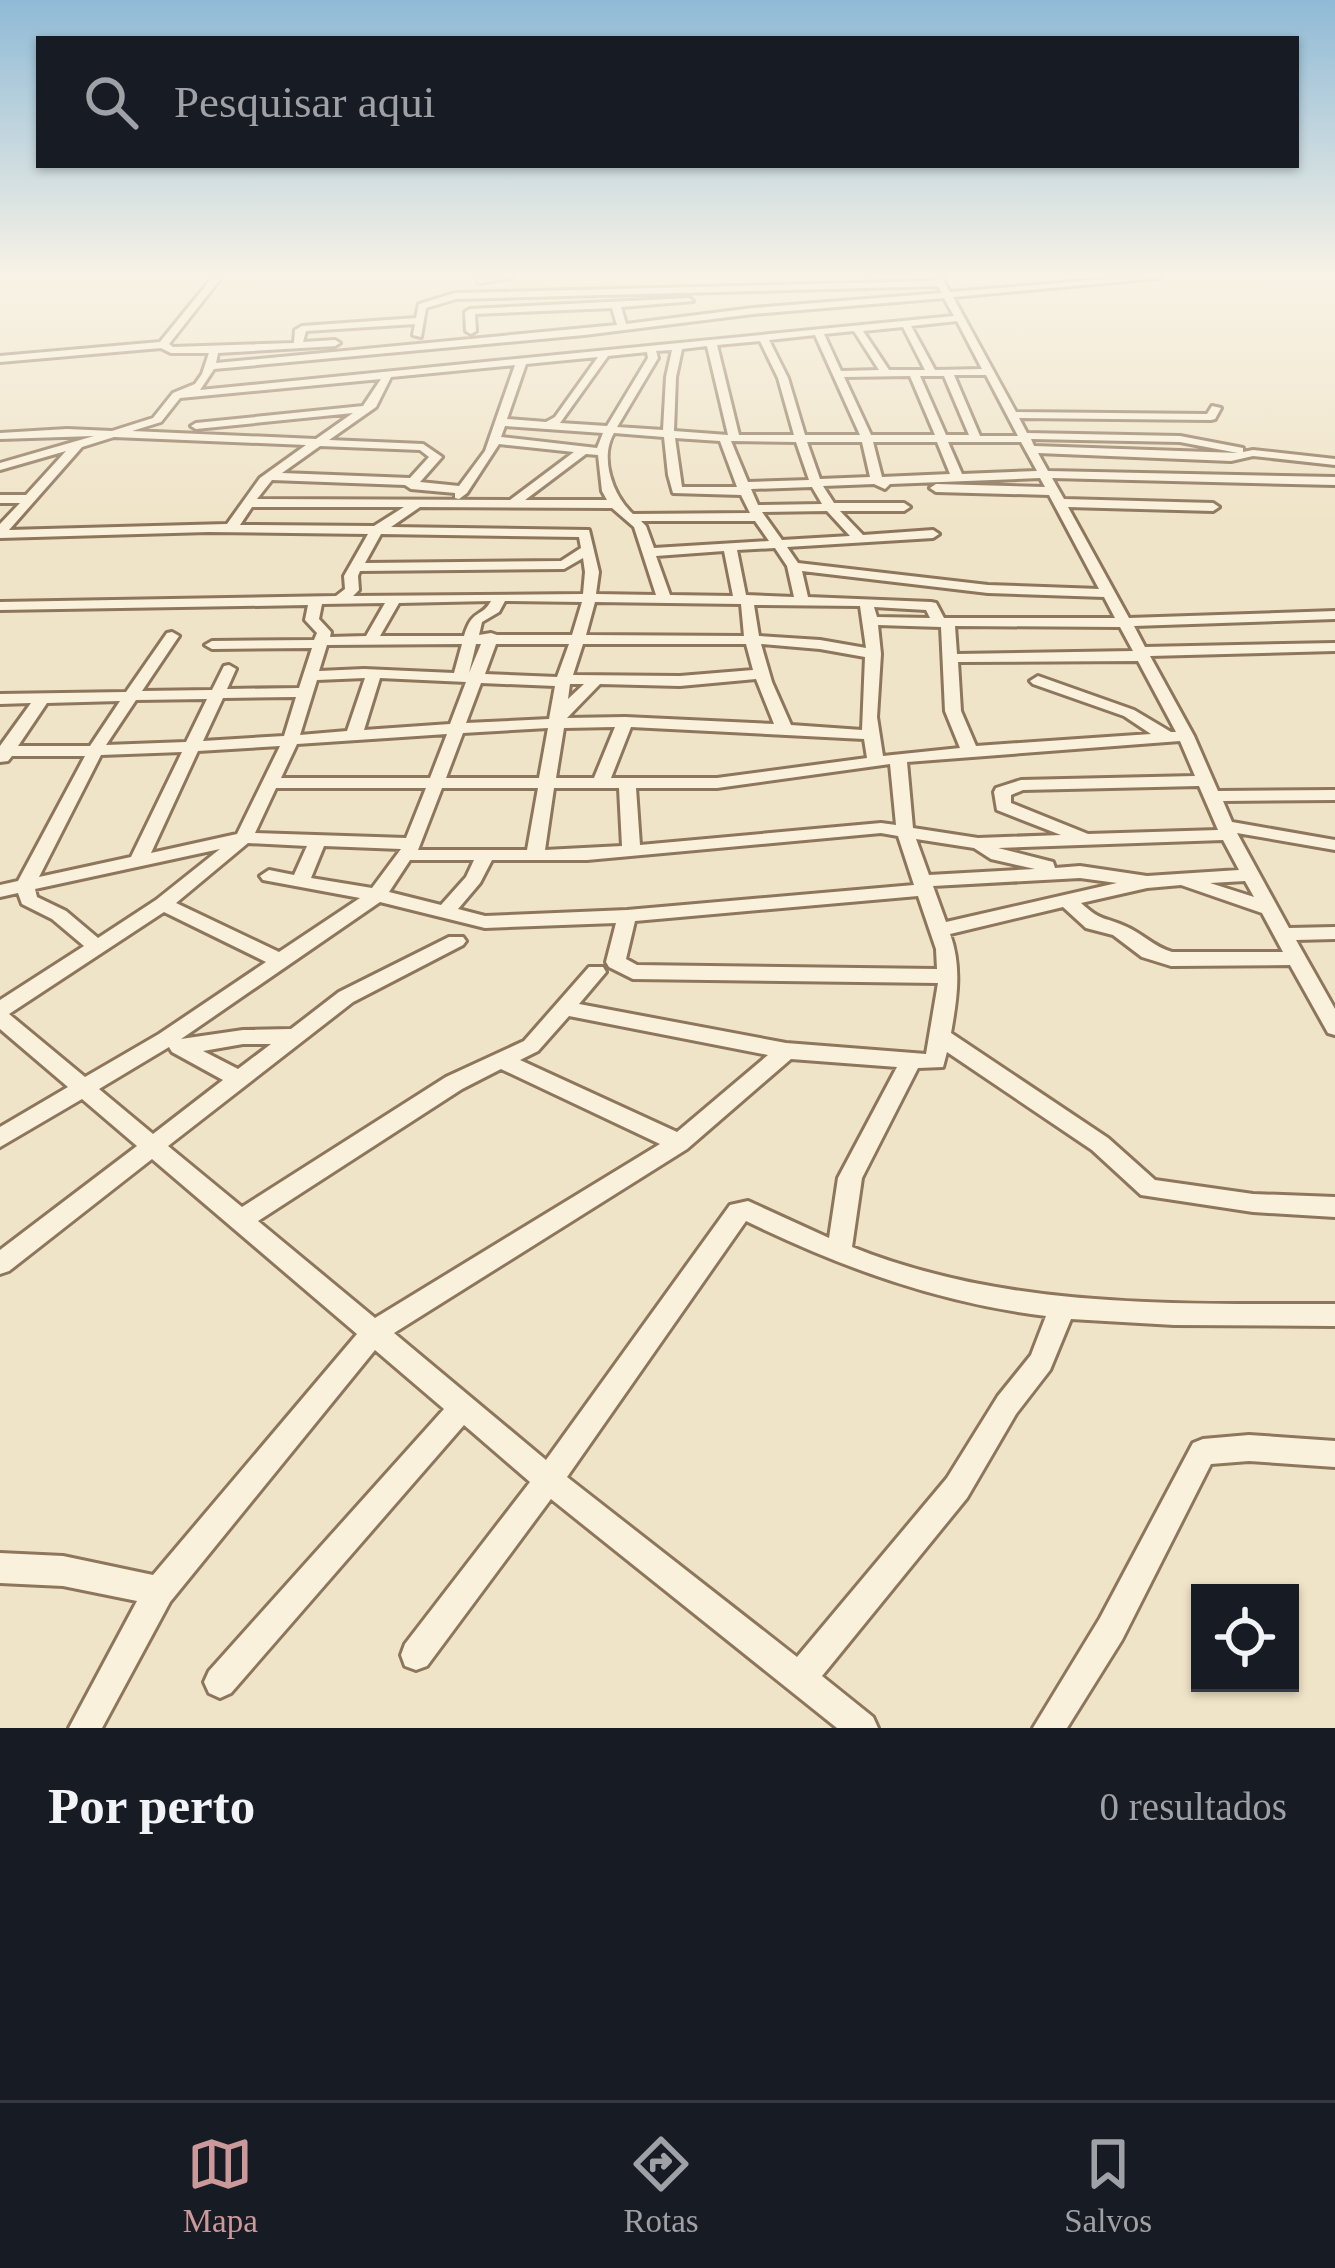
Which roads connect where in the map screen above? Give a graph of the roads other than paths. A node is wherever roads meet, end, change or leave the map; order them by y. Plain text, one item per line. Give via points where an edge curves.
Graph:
1 (211, 359) edge
2 (293, 359) edge
3 (324, 359) edge
4 (418, 359) edge
5 (536, 359) edge
6 (601, 359) edge
7 (653, 359) edge
8 (673, 359) edge
9 (714, 359) edge
10 (776, 359) edge
11 (832, 359) edge
12 (877, 359) edge
13 (924, 359) edge
14 (982, 359) edge
15 (522, 360) junction
16 (270, 361) junction
17 (209, 366) junction
18 (433, 369) junction
19 (931, 372) junction
20 (948, 372) junction
21 (989, 372) junction
22 (886, 373) junction
23 (914, 373) junction
24 (388, 374) junction
25 (840, 374) junction
26 (369, 376) junction
27 (266, 386) junction
28 (194, 394) junction
29 (1216, 408) dead end
30 (366, 409) junction
31 (1012, 415) junction
32 (500, 422) junction
33 (196, 426) dead end
34 (547, 426) junction
35 (606, 431) junction
36 (110, 435) junction
37 (667, 435) junction
38 (0, 436) edge
39 (803, 436) junction
40 (729, 437) junction
41 (867, 438) junction
42 (976, 439) junction
43 (494, 440) junction
44 (313, 443) junction
45 (947, 444) junction
46 (78, 445) junction
47 (1031, 445) junction
48 (584, 450) junction
49 (603, 452) junction
50 (1251, 453) junction
51 (1335, 461) edge
52 (0, 469) edge
53 (53, 472) junction
54 (1044, 474) junction
55 (1100, 475) junction
56 (268, 476) junction
57 (957, 476) junction
58 (877, 481) junction
59 (1335, 481) edge
60 (411, 482) junction
61 (814, 484) junction
62 (743, 489) junction
63 (463, 490) junction
64 (1056, 497) junction
65 (0, 499) edge
66 (29, 499) junction
67 (247, 503) junction
68 (418, 503) junction
69 (452, 504) junction
70 (615, 504) junction
71 (511, 505) junction
72 (904, 506) dead end
73 (830, 507) junction
74 (1213, 507) dead end
75 (756, 513) junction
76 (634, 517) junction
77 (231, 528) junction
78 (340, 529) junction
79 (377, 530) junction
80 (468, 531) junction
81 (503, 532) junction
82 (0, 533) edge
83 (586, 534) junction
84 (933, 534) dead end
85 (860, 539) junction
86 (782, 544) junction
87 (730, 548) junction
88 (651, 551) junction
89 (365, 557) junction
90 (464, 565) junction
91 (490, 565) junction
92 (794, 566) junction
93 (988, 589) junction
94 (1108, 593) junction
95 (500, 597) junction
96 (394, 599) junction
97 (589, 599) junction
98 (664, 599) junction
99 (743, 599) junction
100 (339, 600) junction
101 (316, 601) junction
102 (806, 601) junction
103 (866, 602) junction
104 (0, 606) edge
105 (1335, 615) edge
106 (872, 621) junction
107 (988, 622) junction
108 (944, 623) junction
109 (1122, 623) junction
110 (172, 636) dead end
111 (491, 637) junction
112 (468, 638) junction
113 (579, 639) junction
114 (371, 640) junction
115 (751, 640) junction
116 (812, 642) junction
117 (212, 645) dead end
118 (1335, 647) edge
119 (874, 654) junction
120 (1140, 655) junction
121 (950, 658) junction
122 (316, 663) junction
123 (229, 669) dead end
124 (374, 674) junction
125 (761, 674) junction
126 (469, 678) junction
127 (597, 679) junction
128 (563, 681) junction
129 (1038, 681) dead end
130 (131, 694) junction
131 (220, 694) junction
132 (43, 698) junction
133 (0, 699) edge
134 (559, 720) junction
135 (625, 722) junction
136 (457, 728) junction
137 (784, 730) junction
138 (354, 735) junction
139 (873, 736) junction
140 (1176, 736) junction
141 (290, 742) junction
142 (190, 749) junction
143 (95, 750) junction
144 (970, 751) junction
145 (2, 754) edge
146 (898, 758) junction
147 (876, 761) junction
148 (544, 780) junction
149 (438, 782) junction
150 (601, 782) junction
151 (269, 783) junction
152 (628, 784) junction
153 (1210, 788) junction
154 (1335, 795) edge
155 (1227, 830) junction
156 (905, 832) junction
157 (244, 838) junction
158 (318, 840) junction
159 (947, 841) junction
160 (1094, 841) junction
161 (978, 843) junction
162 (1335, 845) edge
163 (410, 849) junction
164 (632, 850) junction
165 (916, 856) junction
166 (485, 857) junction
167 (535, 857) junction
168 (138, 861) junction
169 (1080, 872) junction
170 (1251, 875) junction
171 (268, 876) dead end
172 (1178, 880) junction
173 (300, 881) junction
174 (1148, 882) junction
175 (924, 885) junction
176 (25, 886) junction
177 (0, 891) edge
178 (377, 895) junction
179 (1070, 903) junction
180 (163, 904) junction
181 (1271, 909) junction
182 (447, 910) junction
183 (627, 916) junction
184 (943, 929) junction
185 (1335, 933) edge
186 (1284, 934) junction
187 (456, 941) dead end
188 (98, 948) junction
189 (1295, 958) junction
190 (280, 961) junction
191 (596, 972) dead end
192 (949, 976) junction
193 (567, 1009) junction
194 (0, 1014) edge
195 (1335, 1028) edge
196 (291, 1036) junction
197 (941, 1036) junction
198 (172, 1043) junction
199 (786, 1051) junction
200 (500, 1060) junction
201 (922, 1063) junction
202 (978, 1063) junction
203 (238, 1079) junction
204 (80, 1089) junction
205 (0, 1138) edge
206 (679, 1143) junction
207 (151, 1148) junction
208 (1335, 1207) edge
209 (241, 1220) junction
210 (839, 1252) junction
211 (0, 1264) edge
212 (1063, 1306) junction
213 (1335, 1315) edge
214 (374, 1332) junction
215 (462, 1408) junction
216 (1335, 1454) edge
217 (549, 1480) junction
218 (0, 1568) edge
219 (158, 1591) junction
220 (416, 1655) dead end
221 (801, 1676) junction
222 (220, 1682) dead end
223 (850, 1724) edge
224 (85, 1728) edge
225 (1049, 1728) edge

1 - 17 street
2 - 16 street
3 - 26 street
4 - 18 street
5 - 15 street
6 - 34 street
7 - 35 street
8 - 37 street
9 - 40 street
10 - 39 street
11 - 25 street
12 - 22 street
13 - 19 street
14 - 21 street
15 - 18 street
15 - 32 street
16 - 17 street
16 - 27 street
17 - 28 street
18 - 24 street
19 - 20 street
19 - 23 street
20 - 21 street
20 - 42 street
21 - 31 street
22 - 23 street
22 - 25 street
23 - 45 street
24 - 26 street
24 - 30 street
25 - 41 street
26 - 27 street
27 - 28 street
28 - 36 street via 177,395 157,419
29 - 31 street via 1211,417
30 - 33 street
30 - 44 street
31 - 47 street
32 - 34 street
32 - 43 street
34 - 35 street
35 - 37 street
35 - 49 street
36 - 38 street
36 - 44 street
36 - 46 street
37 - 40 street
37 - 62 street via 677,490
39 - 40 street
39 - 41 street
39 - 61 street
40 - 62 street
41 - 45 street
41 - 58 street
42 - 45 street
42 - 47 street
43 - 48 street
43 - 63 street
44 - 56 street
44 - 60 street via 430,449 435,460
45 - 47 street
45 - 57 street
46 - 52 street
46 - 53 street
47 - 50 street
47 - 50 street via 1180,439
47 - 54 street
47 - 55 street via 1082,460
48 - 49 street
48 - 71 street
49 - 70 street
50 - 51 street
52 - 53 street
53 - 66 street
54 - 55 street
54 - 57 street
54 - 64 street
55 - 59 street
56 - 60 street
56 - 67 street
57 - 58 street
58 - 61 street
58 - 64 street
60 - 63 street
61 - 62 street
61 - 73 street
62 - 75 street
63 - 69 street
64 - 74 street
64 - 94 street
65 - 66 street
66 - 82 street
67 - 68 street
67 - 77 street
68 - 69 street
68 - 79 street
69 - 71 street
70 - 71 street
70 - 76 street
71 - 80 street
72 - 73 street
73 - 75 street
73 - 85 street
75 - 76 street
75 - 86 street
76 - 88 street
77 - 78 street
77 - 82 street
78 - 79 street
78 - 89 street
79 - 80 street
79 - 89 street
80 - 81 street
80 - 90 street via 446,543
81 - 83 street
81 - 91 street
83 - 91 street via 569,564
83 - 97 street
84 - 85 street
85 - 86 street
86 - 87 street
86 - 92 street
87 - 88 street
87 - 99 street
88 - 98 street
89 - 90 street
89 - 100 street
90 - 91 street
92 - 93 street
92 - 102 street
93 - 94 street
93 - 107 street
94 - 109 street
95 - 96 street
95 - 97 street
95 - 112 street
96 - 100 street
96 - 114 street
97 - 98 street
97 - 113 street
98 - 99 street
99 - 102 street
99 - 115 street
100 - 101 street
101 - 104 street
101 - 122 street via 312,620 323,627
102 - 103 street
102 - 116 street
103 - 106 street
103 - 108 street via 931,606
105 - 109 street
106 - 108 street
106 - 119 street
107 - 108 street
107 - 109 street
108 - 121 street
109 - 120 street
110 - 130 street
111 - 112 street
111 - 113 street
111 - 126 street
112 - 114 street
112 - 126 street
113 - 115 street
113 - 128 street
114 - 122 street
115 - 116 street
115 - 125 street
116 - 119 street
117 - 122 street via 276,645
118 - 120 street
119 - 139 street
120 - 121 street
120 - 140 street
121 - 144 street via 952,711
122 - 124 street
122 - 131 street
122 - 141 street
123 - 131 street
124 - 126 street
124 - 138 street
125 - 127 street
125 - 137 street
126 - 128 street
126 - 136 street
127 - 128 street
127 - 134 street
128 - 134 street
129 - 140 street
130 - 131 street
130 - 132 street
130 - 143 street
131 - 142 street
132 - 133 street
132 - 145 street
134 - 135 street
134 - 136 street
134 - 148 street
135 - 137 street
135 - 150 street
136 - 138 street
136 - 149 street
137 - 139 street
138 - 141 street
139 - 147 street
140 - 144 street
140 - 153 street
141 - 142 street
141 - 151 street
142 - 143 street
142 - 168 street
143 - 145 street
143 - 176 street
144 - 146 street
146 - 147 street
146 - 156 street
147 - 152 street via 740,781
148 - 149 street
148 - 150 street
148 - 167 street
149 - 151 street
149 - 163 street
150 - 152 street
151 - 157 street
152 - 164 street
153 - 154 street
153 - 155 street
153 - 160 street via 1021,785 1001,792 1011,810
155 - 160 street
155 - 162 street
155 - 170 street
156 - 159 street
156 - 164 street via 867,828
156 - 165 street
157 - 158 street
157 - 168 street
157 - 180 street
158 - 163 street
158 - 173 street
159 - 161 street
159 - 165 street
160 - 161 street
161 - 169 street via 1007,858
163 - 166 street
163 - 178 street
164 - 167 street
165 - 175 street
166 - 167 street
166 - 182 street
168 - 176 street
169 - 174 street
169 - 175 street
170 - 172 street
170 - 181 street
171 - 173 street
172 - 174 street
172 - 181 street
173 - 178 street
174 - 179 street
175 - 183 street
175 - 184 street
176 - 177 street
176 - 188 street via 28,900
178 - 182 street
178 - 190 street
179 - 184 street
179 - 189 street via 1093,924 1171,959
180 - 188 street
180 - 190 street
181 - 186 street
182 - 183 street via 484,922
183 - 192 street via 616,962 633,972
184 - 192 street
185 - 186 street
186 - 189 street
187 - 196 street via 346,997
188 - 194 street
189 - 195 street
190 - 198 street
191 - 193 street
192 - 197 street
193 - 199 street
193 - 200 street via 539,1040
194 - 204 street
196 - 198 street
196 - 203 street
197 - 201 street
197 - 202 street
198 - 203 street
198 - 204 street
199 - 201 street
199 - 206 street
200 - 206 street
200 - 209 street
201 - 202 street
201 - 210 street via 850,1178
202 - 208 street via 1100,1144 1149,1188
203 - 207 street
204 - 205 street
204 - 207 street
206 - 214 street
207 - 209 street
207 - 211 street
209 - 214 street
210 - 212 street via 957,1291
210 - 217 street via 748,1211 732,1214
212 - 213 street
212 - 221 street via 1041,1362 957,1488
214 - 215 street
214 - 219 street
215 - 217 street
215 - 222 street
216 - 225 street via 1203,1452
217 - 220 street
217 - 221 street
218 - 219 street via 63,1571
219 - 224 street
221 - 223 street

